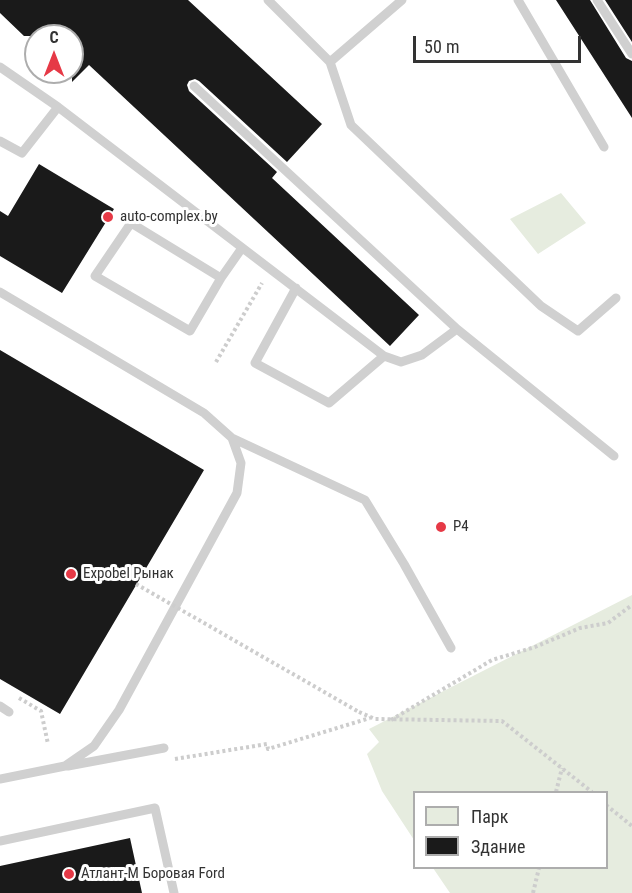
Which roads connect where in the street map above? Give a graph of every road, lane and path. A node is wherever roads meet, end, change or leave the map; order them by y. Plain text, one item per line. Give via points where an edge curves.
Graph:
1 (268, 0) edge
2 (402, 0) edge
3 (518, 0) edge
4 (597, 0) edge
5 (632, 54) edge
6 (330, 62) junction
7 (0, 67) edge
8 (194, 86) dead end
9 (58, 107) junction
10 (0, 141) edge
11 (604, 147) dead end
12 (242, 248) junction
13 (270, 269) junction
14 (221, 278) junction
15 (296, 288) junction
16 (0, 292) edge
17 (616, 298) dead end
18 (457, 328) junction
19 (384, 356) junction
20 (216, 362) dead end
21 (232, 438) junction
22 (614, 456) dead end
23 (136, 584) dead end
24 (632, 605) edge
25 (451, 648) dead end
26 (18, 698) dead end
27 (0, 706) edge
28 (0, 715) edge
29 (370, 718) junction
30 (391, 720) junction
31 (48, 744) dead end
32 (164, 748) dead end
33 (172, 760) dead end
34 (65, 766) junction
35 (562, 768) junction
36 (0, 779) edge
37 (556, 791) edge
38 (591, 791) edge
39 (608, 807) edge
40 (632, 826) edge
41 (0, 841) edge
42 (539, 869) edge
43 (174, 893) edge
44 (533, 893) edge

1 - 6 lane
2 - 6 lane
3 - 11 lane
4 - 5 lane
6 - 17 lane via 351,125 541,306 578,331
7 - 9 lane
8 - 18 lane
9 - 10 lane via 22,153
9 - 12 lane
12 - 13 lane
12 - 14 lane
13 - 15 lane
13 - 20 path
14 - 14 lane via 190,331 95,276 131,223
15 - 19 lane
15 - 19 lane via 255,363 329,403
16 - 21 lane via 204,413
18 - 19 lane via 422,355 400,362
18 - 22 lane
21 - 25 lane via 365,500
21 - 34 lane via 241,464 237,493 119,710 94,746
23 - 29 path, bridge
24 - 30 path via 608,623 580,628 492,660
26 - 31 path via 41,711
27 - 28 lane via 9,712
29 - 30 path
29 - 33 path via 268,749 267,744
30 - 35 path via 502,721
32 - 34 lane
34 - 36 lane
35 - 37 path
35 - 38 path
39 - 40 path
41 - 43 lane via 154,808
42 - 44 path

